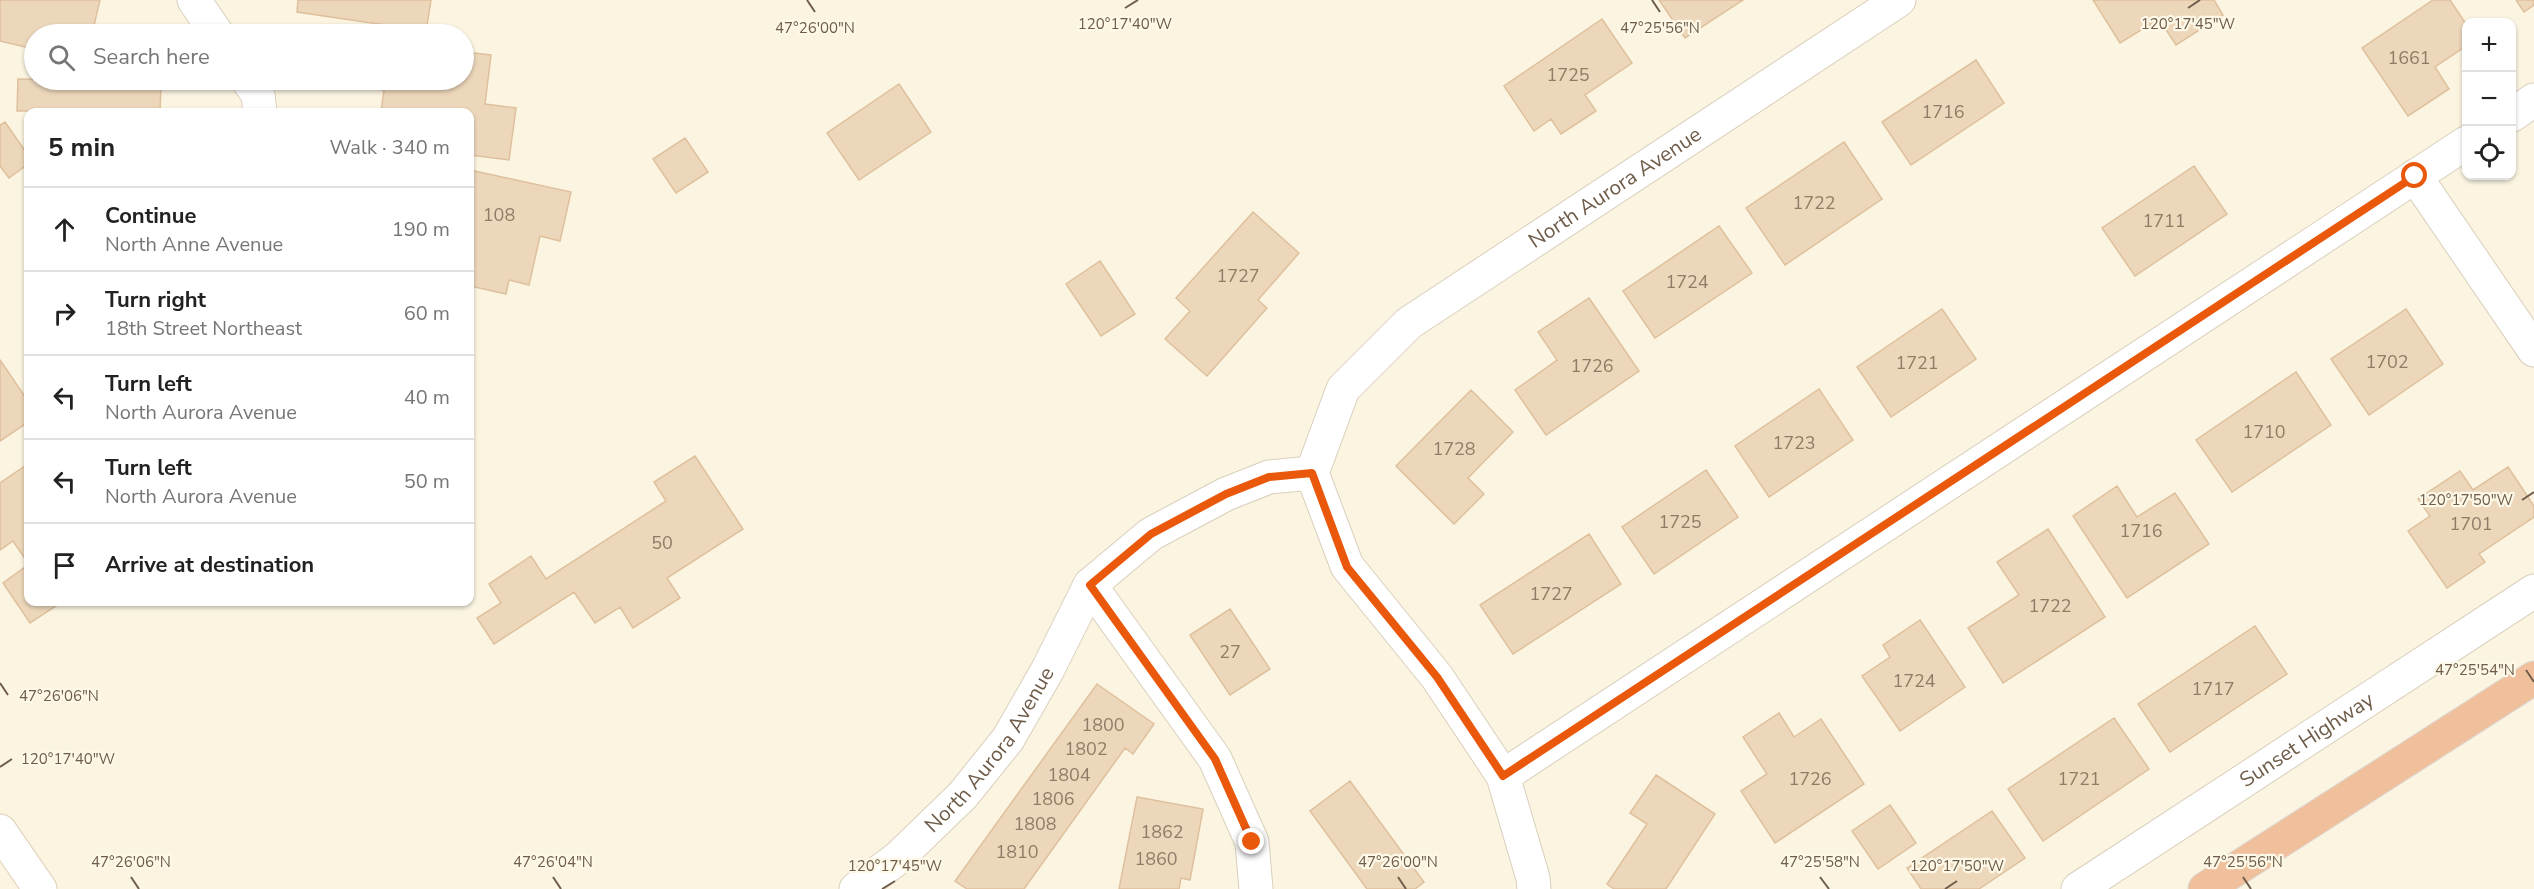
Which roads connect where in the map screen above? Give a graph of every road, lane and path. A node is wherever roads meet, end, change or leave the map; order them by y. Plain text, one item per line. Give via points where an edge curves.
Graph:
1 (194, 0) edge
2 (1899, 0) edge
3 (210, 24) edge
4 (255, 90) edge
5 (2534, 100) edge
6 (260, 108) edge
7 (2516, 112) edge
8 (2462, 146) edge
9 (2415, 176) junction
10 (2534, 350) edge
11 (1312, 473) junction
12 (1090, 585) junction
13 (2534, 591) edge
14 (2534, 678) edge
15 (1503, 776) junction
16 (0, 831) edge
17 (40, 889) edge
18 (856, 889) edge
19 (1256, 889) edge
20 (1534, 889) edge
21 (2078, 889) edge
22 (2205, 889) edge

1 - 3 street
2 - 11 street, North Aurora Avenue via 1409,323 1343,389
4 - 6 street
5 - 7 street
8 - 9 street
9 - 10 street
9 - 15 street
11 - 12 street, North Aurora Avenue via 1269,477 1226,494 1151,534
11 - 15 street via 1347,567 1437,677
12 - 18 street, North Aurora Avenue via 1008,739 963,795 898,858
12 - 19 street via 1215,759 1252,842
13 - 21 street, Sunset Highway
14 - 22 highway
15 - 20 street
16 - 17 street

